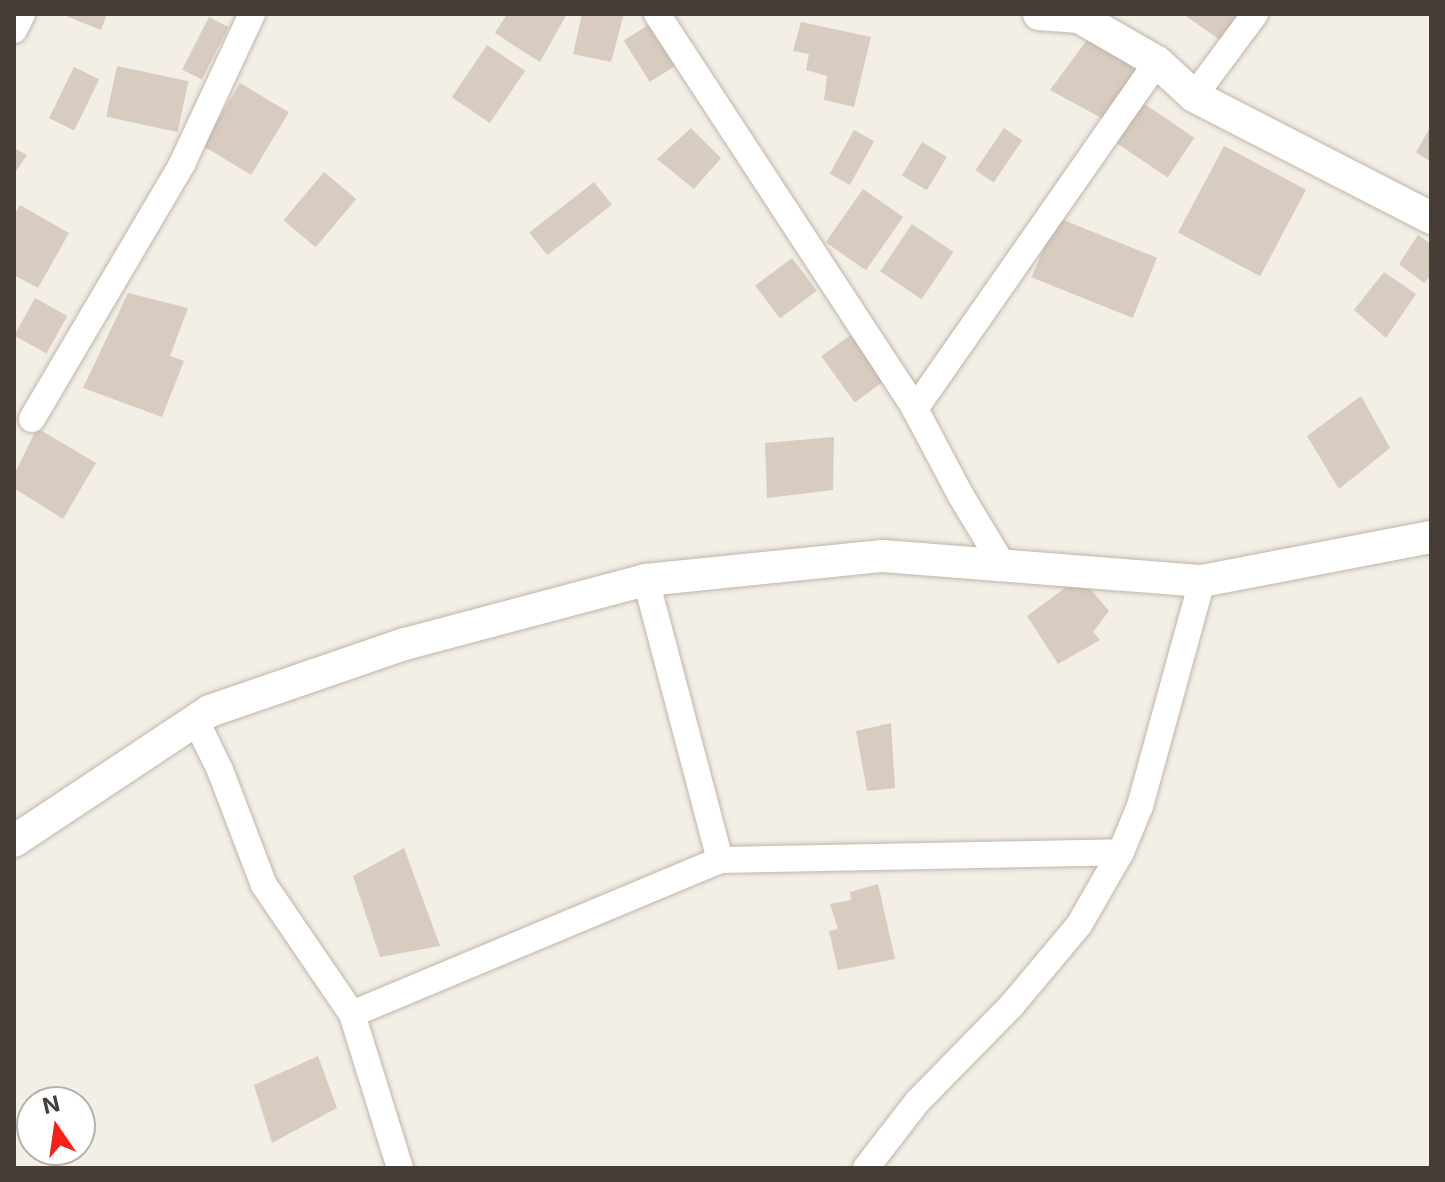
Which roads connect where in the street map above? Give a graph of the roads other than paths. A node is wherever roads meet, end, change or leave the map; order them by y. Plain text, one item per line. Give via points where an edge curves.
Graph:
1 (22, 14) edge
2 (252, 14) edge
3 (657, 14) edge
4 (1039, 14) edge
5 (1255, 14) edge
6 (14, 30) edge
7 (1157, 62) junction
8 (1194, 96) junction
9 (1431, 218) edge
10 (915, 409) junction
11 (32, 419) dead end
12 (1431, 537) edge
13 (1004, 567) junction
14 (646, 580) junction
15 (1202, 581) junction
16 (196, 721) junction
17 (14, 841) edge
18 (1121, 852) junction
19 (720, 860) junction
20 (352, 1014) junction
21 (400, 1168) edge
22 (866, 1168) edge

1 - 6 street
2 - 11 street via 182,164
3 - 10 street
4 - 7 street via 1079,17
5 - 8 street
7 - 8 street
7 - 10 street
8 - 9 street
10 - 13 street
12 - 15 street
13 - 14 street via 883,556
13 - 15 street
14 - 16 street via 405,644 210,711
14 - 19 street
15 - 18 street via 1140,806
16 - 17 street
16 - 20 street via 264,885
18 - 19 street
18 - 22 street via 1079,925 1012,1005 917,1102
19 - 20 street
20 - 21 street

